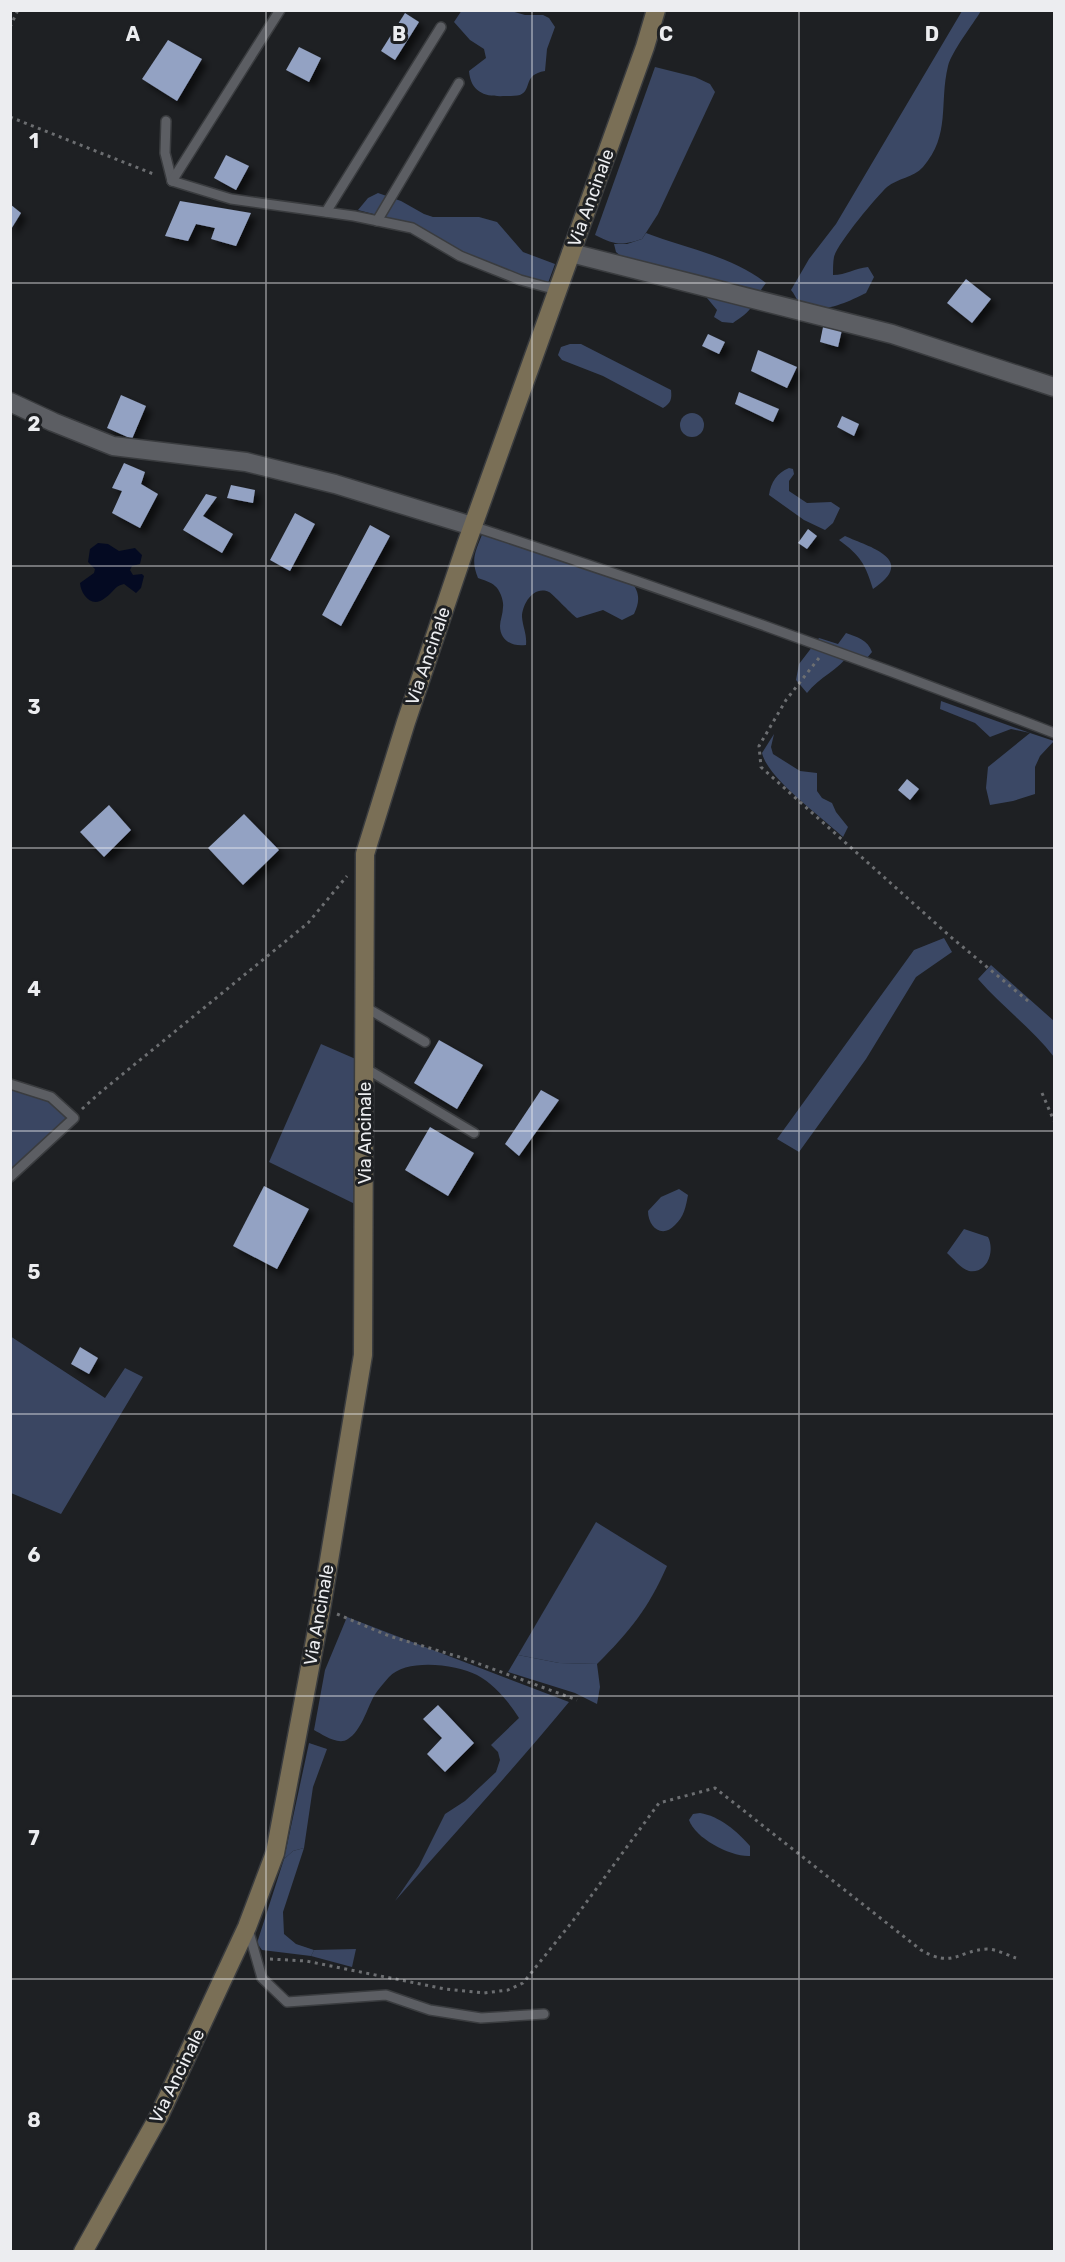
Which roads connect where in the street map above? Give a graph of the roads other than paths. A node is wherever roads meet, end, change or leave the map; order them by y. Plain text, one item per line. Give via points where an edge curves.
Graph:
1 (280, 10) edge
2 (656, 10) edge
3 (441, 27) dead end
4 (459, 83) dead end
5 (166, 120) dead end
6 (172, 181) junction
7 (326, 212) junction
8 (377, 221) junction
9 (571, 252) junction
10 (557, 290) junction
11 (1054, 387) edge
12 (10, 402) edge
13 (472, 526) junction
14 (1054, 733) edge
15 (365, 1007) junction
16 (425, 1042) dead end
17 (365, 1068) junction
18 (10, 1084) edge
19 (474, 1133) dead end
20 (10, 1177) edge
21 (247, 1927) junction
22 (544, 2014) dead end
23 (83, 2252) edge

1 - 6 lane
2 - 9 main road, Via Ancinale
3 - 7 lane
4 - 8 lane
5 - 6 lane via 165,153
6 - 7 lane via 231,199
7 - 8 lane
8 - 10 lane via 412,228 460,256
9 - 10 main road, Via Ancinale
9 - 11 street via 892,334
10 - 13 main road, Via Ancinale
12 - 13 street via 112,446 246,462 335,484
13 - 14 lane via 828,647
13 - 15 main road, Via Ancinale via 365,854
15 - 16 lane
15 - 17 main road, Via Ancinale
17 - 19 lane
17 - 21 main road, Via Ancinale via 363,1354 275,1853
18 - 20 lane via 51,1097 74,1118
21 - 22 lane via 262,1978 287,2002 386,1995 430,2010 481,2018
21 - 23 main road, Via Ancinale via 159,2116

